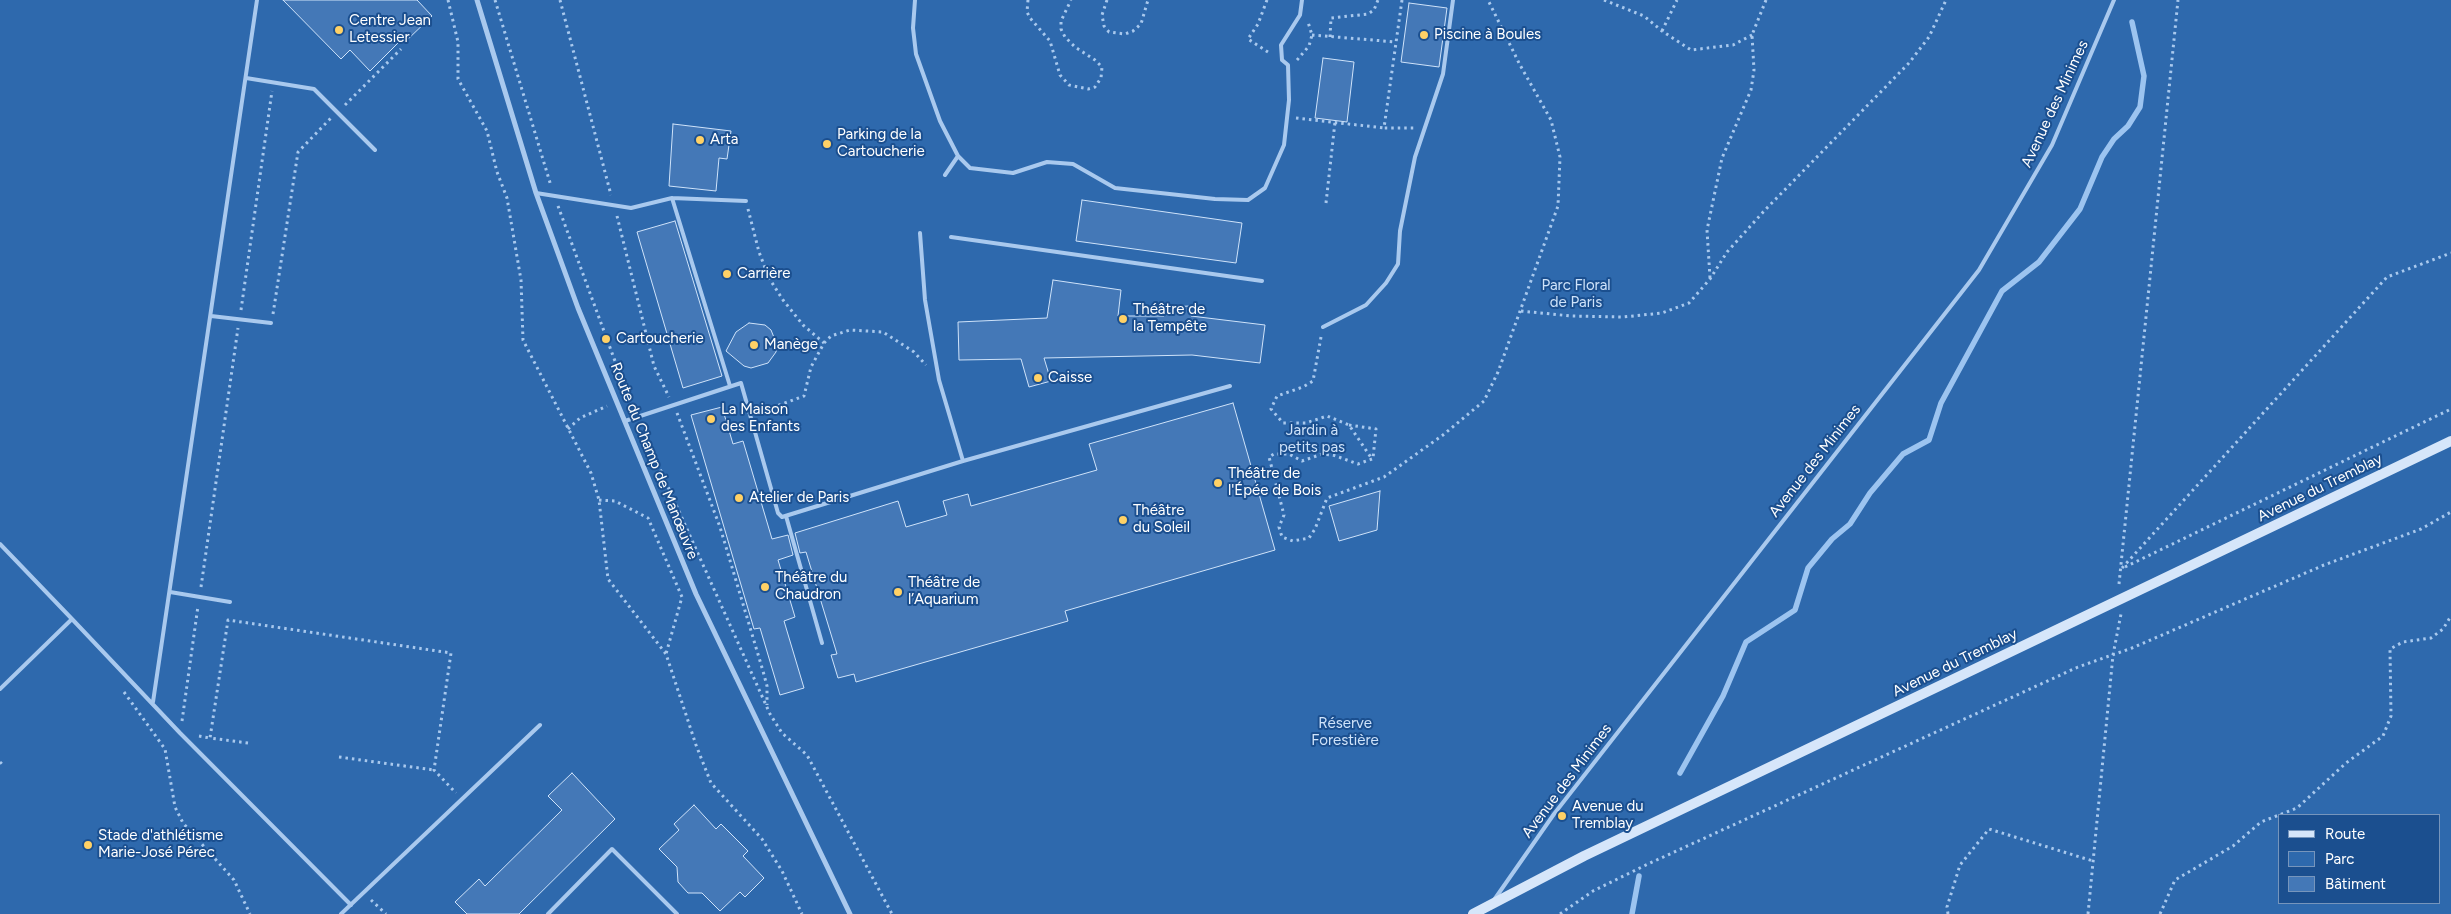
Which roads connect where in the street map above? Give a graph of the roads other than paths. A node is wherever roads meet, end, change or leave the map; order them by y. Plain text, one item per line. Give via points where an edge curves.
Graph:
1 (258, 0) edge
2 (477, 0) edge
3 (916, 0) edge
4 (1302, 0) edge
5 (1453, 0) edge
6 (2114, 0) edge
7 (246, 78) junction
8 (375, 150) dead end
9 (958, 156) junction
10 (945, 176) dead end
11 (536, 193) junction
12 (672, 198) junction
13 (746, 201) road end
14 (920, 232) dead end
15 (952, 237) dead end
16 (1262, 281) dead end
17 (211, 316) junction
18 (271, 323) road end
19 (1323, 327) road end
20 (730, 386) junction
21 (1230, 386) dead end
22 (625, 421) junction
23 (2451, 441) edge
24 (963, 461) junction
25 (786, 516) junction
26 (0, 544) edge
27 (170, 592) junction
28 (230, 602) dead end
29 (72, 619) junction
30 (822, 643) dead end
31 (0, 680) edge
32 (4, 684) junction
33 (0, 689) edge
34 (153, 702) junction
35 (540, 725) dead end
36 (351, 905) junction
37 (1488, 908) junction
38 (341, 914) edge
39 (548, 914) edge
40 (677, 914) edge
41 (850, 914) edge
42 (1473, 914) edge

1 - 7 lane
2 - 11 street, Route du Champ de Manœuvre
3 - 9 lane via 913,28 916,54 940,121
4 - 9 lane via 1300,16 1281,45 1282,60 1288,66 1288,117 1284,145 1265,188 1248,200 1115,188 1073,164 1047,162 1013,173 970,168
5 - 19 lane via 1443,74 1424,128 1400,231 1398,264 1366,305
6 - 37 lane, Avenue des Minimes via 2052,145 1979,270 1554,814
7 - 8 lane via 314,88
7 - 17 lane
9 - 10 lane
11 - 12 lane via 630,208
11 - 22 street, Route du Champ de Manœuvre via 578,308
12 - 13 lane
12 - 20 lane
14 - 24 lane via 925,300 939,380
15 - 16 lane
17 - 18 lane
17 - 27 lane
20 - 22 lane
20 - 25 lane via 741,383 778,513 781,517
21 - 24 lane
22 - 41 street, Route du Champ de Manœuvre via 696,594
23 - 37 main road, Avenue du Tremblay via 1584,856
24 - 25 lane
25 - 30 lane
26 - 29 lane
27 - 28 lane
27 - 34 lane
29 - 32 lane
29 - 34 lane
31 - 32 lane
32 - 33 lane
34 - 36 lane
35 - 36 lane
36 - 38 lane
37 - 42 main road, Avenue du Tremblay
39 - 40 lane via 612,849

